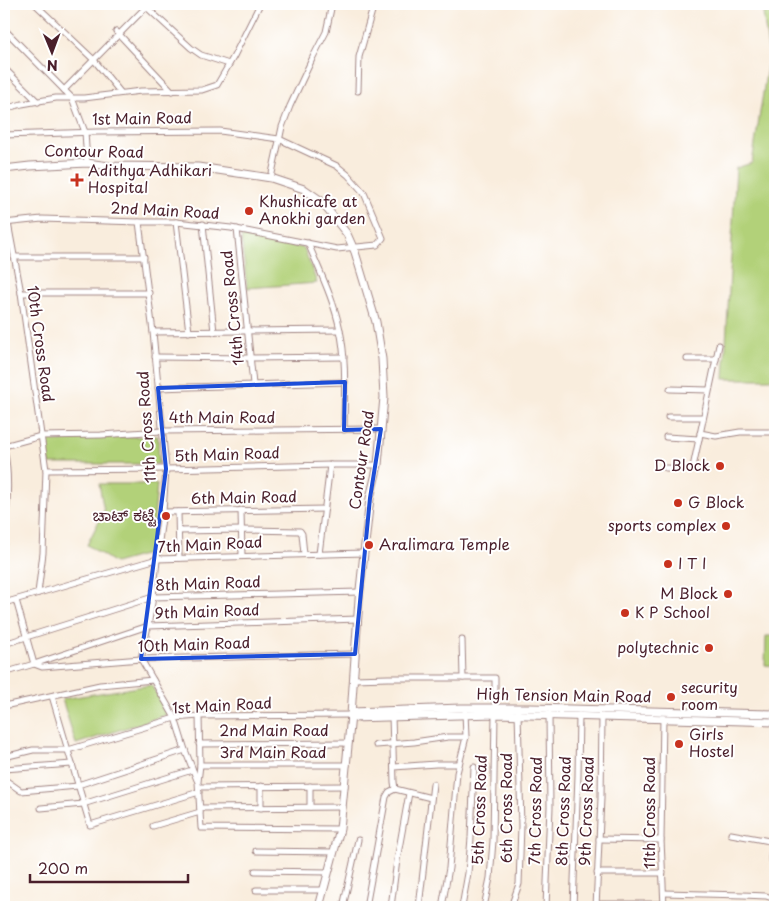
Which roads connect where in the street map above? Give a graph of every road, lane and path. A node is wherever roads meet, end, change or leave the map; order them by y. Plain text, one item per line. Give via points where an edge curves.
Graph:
1 (35, 4) edge
2 (260, 4) edge
3 (332, 4) edge
4 (374, 4) edge
5 (146, 5) edge
6 (4, 29) edge
7 (118, 32) junction
8 (94, 60) junction
9 (229, 64) junction
10 (4, 68) edge
11 (64, 90) junction
12 (172, 91) junction
13 (358, 91) dead end
14 (121, 94) junction
15 (72, 98) junction
16 (38, 102) junction
17 (4, 109) edge
18 (85, 132) junction
19 (4, 135) edge
20 (279, 139) junction
21 (86, 163) junction
22 (4, 169) edge
23 (271, 178) junction
24 (139, 222) junction
25 (176, 222) junction
26 (6, 223) edge
27 (203, 224) junction
28 (237, 229) junction
29 (308, 244) junction
30 (353, 248) junction
31 (14, 257) junction
32 (144, 257) junction
33 (20, 293) junction
34 (149, 293) junction
35 (340, 330) junction
36 (248, 331) junction
37 (153, 332) junction
38 (189, 332) junction
39 (214, 332) junction
40 (719, 345) dead end
41 (155, 357) junction
42 (344, 357) junction
43 (250, 358) junction
44 (687, 359) dead end
45 (716, 359) junction
46 (345, 382) junction
47 (253, 384) junction
48 (158, 388) junction
49 (670, 389) dead end
50 (709, 390) junction
51 (668, 417) dead end
52 (704, 417) junction
53 (381, 429) junction
54 (344, 430) junction
55 (162, 431) junction
56 (775, 432) edge
57 (41, 436) junction
58 (699, 436) junction
59 (666, 437) dead end
60 (4, 448) edge
61 (378, 464) junction
62 (330, 465) junction
63 (666, 468) dead end
64 (46, 470) junction
65 (166, 470) junction
66 (325, 509) junction
67 (241, 510) junction
68 (163, 512) junction
69 (178, 512) junction
70 (241, 530) junction
71 (179, 531) junction
72 (4, 543) edge
73 (364, 553) junction
74 (304, 554) junction
75 (319, 554) junction
76 (242, 556) junction
77 (179, 558) junction
78 (157, 559) junction
79 (360, 592) junction
80 (38, 593) junction
81 (153, 597) junction
82 (16, 600) junction
83 (4, 603) edge
84 (358, 619) junction
85 (148, 626) junction
86 (26, 637) junction
87 (462, 640) dead end
88 (4, 644) edge
89 (355, 654) junction
90 (141, 659) junction
91 (34, 664) junction
92 (4, 673) edge
93 (463, 678) junction
94 (354, 679) junction
95 (154, 680) junction
96 (52, 696) junction
97 (4, 706) edge
98 (465, 711) junction
99 (495, 711) junction
100 (518, 711) junction
101 (550, 714) junction
102 (775, 714) edge
103 (351, 715) junction
104 (579, 715) junction
105 (199, 716) junction
106 (392, 716) junction
107 (602, 716) junction
108 (175, 718) junction
109 (663, 718) junction
110 (775, 722) edge
111 (466, 737) junction
112 (349, 743) junction
113 (199, 744) junction
114 (393, 744) junction
115 (376, 745) dead end
116 (68, 750) junction
117 (185, 750) junction
118 (4, 756) edge
119 (190, 762) junction
120 (200, 763) junction
121 (72, 764) junction
122 (459, 764) junction
123 (347, 765) junction
124 (394, 767) junction
125 (474, 767) dead end
126 (4, 769) edge
127 (192, 770) junction
128 (4, 780) edge
129 (433, 784) dead end
130 (78, 785) junction
131 (261, 786) junction
132 (310, 786) junction
133 (345, 786) junction
134 (199, 787) junction
135 (396, 789) junction
136 (409, 793) junction
137 (431, 798) junction
138 (83, 804) junction
139 (310, 807) junction
140 (343, 807) junction
141 (41, 808) dead end
142 (260, 808) junction
143 (200, 810) junction
144 (153, 826) dead end
145 (340, 829) junction
146 (731, 834) dead end
147 (358, 840) dead end
148 (599, 840) junction
149 (661, 840) junction
150 (773, 842) edge
151 (256, 852) dead end
152 (334, 852) junction
153 (775, 863) edge
154 (255, 871) dead end
155 (328, 872) junction
156 (597, 873) junction
157 (663, 873) junction
158 (256, 890) dead end
159 (324, 890) junction
160 (664, 893) junction
161 (775, 899) edge
162 (596, 906) edge
163 (664, 906) edge
164 (319, 907) edge
165 (344, 907) edge
166 (366, 907) edge
167 (391, 907) edge
168 (419, 907) edge
169 (442, 907) edge
170 (462, 907) edge
171 (484, 907) edge
172 (511, 907) edge
173 (546, 907) edge
174 (573, 907) edge

1 - 8 street
2 - 9 street
3 - 20 street via 326,32 290,106
4 - 13 street via 359,57
5 - 7 street
5 - 9 street via 201,55
6 - 11 street
7 - 8 street
7 - 12 street
8 - 11 street
8 - 14 street
9 - 12 street via 216,85 202,90
10 - 16 street
11 - 15 street
12 - 14 street
14 - 15 street
15 - 16 street
15 - 18 street
16 - 17 street
18 - 19 street, 1st Main Road
18 - 20 street, 1st Main Road via 220,131
18 - 21 street
20 - 23 street
20 - 30 street, 1st Main Road via 337,166 364,193 383,238 377,245
21 - 22 main road, Contour Road
21 - 23 main road, Contour Road via 198,167
23 - 30 main road, Contour Road via 304,189 320,200 347,234
24 - 25 street, 2nd Main Road
24 - 26 street, 2nd Main Road via 42,219
24 - 32 street, 11th Cross Road
25 - 27 street, 2nd Main Road
25 - 38 street
26 - 31 street, 10th Cross Road
27 - 28 street, 2nd Main Road
27 - 39 street
28 - 29 street, 2nd Main Road
28 - 36 street, 14th Cross Road
29 - 30 street, 2nd Main Road
29 - 35 street
30 - 53 main road, Contour Road via 376,322 382,359 384,396
31 - 32 street
31 - 33 street, 10th Cross Road
32 - 34 street, 11th Cross Road
33 - 34 street
33 - 57 street, 10th Cross Road
34 - 37 street, 11th Cross Road
35 - 36 street
35 - 42 street
36 - 39 street
36 - 43 street, 14th Cross Road
37 - 38 street
37 - 41 street, 11th Cross Road
38 - 39 street
40 - 45 street
41 - 43 street
41 - 48 street, 11th Cross Road
42 - 43 street
42 - 46 street
43 - 47 street, 14th Cross Road
44 - 45 street
45 - 50 street
46 - 47 street
46 - 54 street
47 - 48 street
48 - 55 street, 11th Cross Road
49 - 50 street
50 - 52 street
51 - 52 street
52 - 58 street
53 - 54 street, 4th Main Road
53 - 61 main road, Contour Road
54 - 55 street, 4th Main Road
55 - 57 street, 4th Main Road
55 - 65 street, 11th Cross Road
56 - 58 street
57 - 60 street, 4th Main Road
57 - 64 street, 10th Cross Road
58 - 59 street
58 - 63 street via 691,469
60 - 72 street via 7,461
61 - 62 street, 5th Main Road
61 - 73 main road, Contour Road via 370,498
62 - 65 street, 5th Main Road
62 - 66 street
64 - 65 street, 5th Main Road
64 - 80 street, 10th Cross Road
65 - 68 street, 11th Cross Road
66 - 67 street, 6th Main Road
66 - 75 street
67 - 69 street, 6th Main Road
67 - 70 street
68 - 69 street, 6th Main Road
68 - 78 street, 11th Cross Road
69 - 71 street
70 - 71 street
70 - 74 street via 302,532
70 - 76 street
71 - 77 street
73 - 75 street, 7th Main Road
73 - 79 main road, Contour Road
74 - 75 street, 7th Main Road
74 - 76 street, 7th Main Road
76 - 77 street, 7th Main Road
77 - 78 street, 7th Main Road
78 - 80 street, 7th Main Road
78 - 81 street, 11th Cross Road
79 - 81 street, 8th Main Road
79 - 84 main road, Contour Road
80 - 82 street, 7th Main Road
81 - 85 street, 11th Cross Road
81 - 86 street, 8th Main Road
82 - 83 street, 7th Main Road
82 - 86 street
84 - 85 street, 9th Main Road
84 - 89 main road, Contour Road
85 - 90 street, 11th Cross Road
85 - 91 street, 9th Main Road
86 - 88 street, 8th Main Road
86 - 91 street
87 - 93 street
89 - 90 street, 10th Main Road
89 - 94 main road, Contour Road
90 - 91 street, 10th Main Road via 42,667
90 - 95 street
91 - 92 street, 9th Main Road
93 - 94 street
93 - 99 street, 5th Cross Road via 495,678
94 - 103 main road, Contour Road
95 - 96 street via 100,684
95 - 108 street
96 - 97 street
96 - 116 street
98 - 99 main road, High Tension Main Road
98 - 103 main road, High Tension Main Road
98 - 106 main road
98 - 111 street
99 - 100 main road, High Tension Main Road
99 - 171 street, 5th Cross Road via 493,841
100 - 101 main road
100 - 102 main road, High Tension Main Road
100 - 172 street, 6th Cross Road via 519,884
101 - 104 main road
101 - 173 street, 7th Cross Road
103 - 105 street, 1st Main Road
103 - 106 main road
103 - 112 main road, Contour Road
104 - 107 main road
104 - 174 street, 8th Cross Road
105 - 108 street, 1st Main Road
105 - 113 street
106 - 114 street
107 - 109 main road
107 - 148 street, 9th Cross Road
108 - 116 street, 1st Main Road
108 - 117 street
109 - 110 main road
109 - 149 street, 11th Cross Road
111 - 114 street
111 - 122 street
112 - 113 street, 2nd Main Road
112 - 123 main road, Contour Road
113 - 120 street
114 - 115 street
114 - 124 street
116 - 118 street, 1st Main Road via 33,750
116 - 121 street
117 - 119 street
117 - 130 street
119 - 120 street, 3rd Main Road
119 - 127 street
120 - 123 street, 3rd Main Road
120 - 134 street
121 - 126 street
121 - 130 street
122 - 124 street
122 - 169 street
123 - 133 main road, Contour Road
124 - 135 street
125 - 170 street via 468,873
127 - 134 street
127 - 138 street
128 - 130 street via 21,791
129 - 137 street
130 - 138 street
131 - 132 street
131 - 134 street
131 - 142 street
132 - 133 street
132 - 139 street
133 - 140 main road, Contour Road
134 - 138 street via 90,825
134 - 143 street
135 - 136 street
135 - 166 street via 386,797
136 - 137 street
136 - 167 street
137 - 168 street
138 - 141 street
139 - 140 street
139 - 142 street
140 - 145 main road, Contour Road
142 - 143 street
143 - 144 street
143 - 145 street via 201,828
145 - 152 main road, Contour Road
146 - 150 street
147 - 165 street
148 - 149 street
148 - 156 street, 9th Cross Road
149 - 157 street, 11th Cross Road
150 - 153 street via 771,859
151 - 152 street
152 - 155 main road, Contour Road
154 - 155 street
155 - 159 main road, Contour Road
156 - 157 street
156 - 162 street, 9th Cross Road
157 - 160 street, 11th Cross Road
158 - 159 street
159 - 164 main road, Contour Road
160 - 161 street via 766,896
160 - 163 street, 11th Cross Road
162 - 163 street

